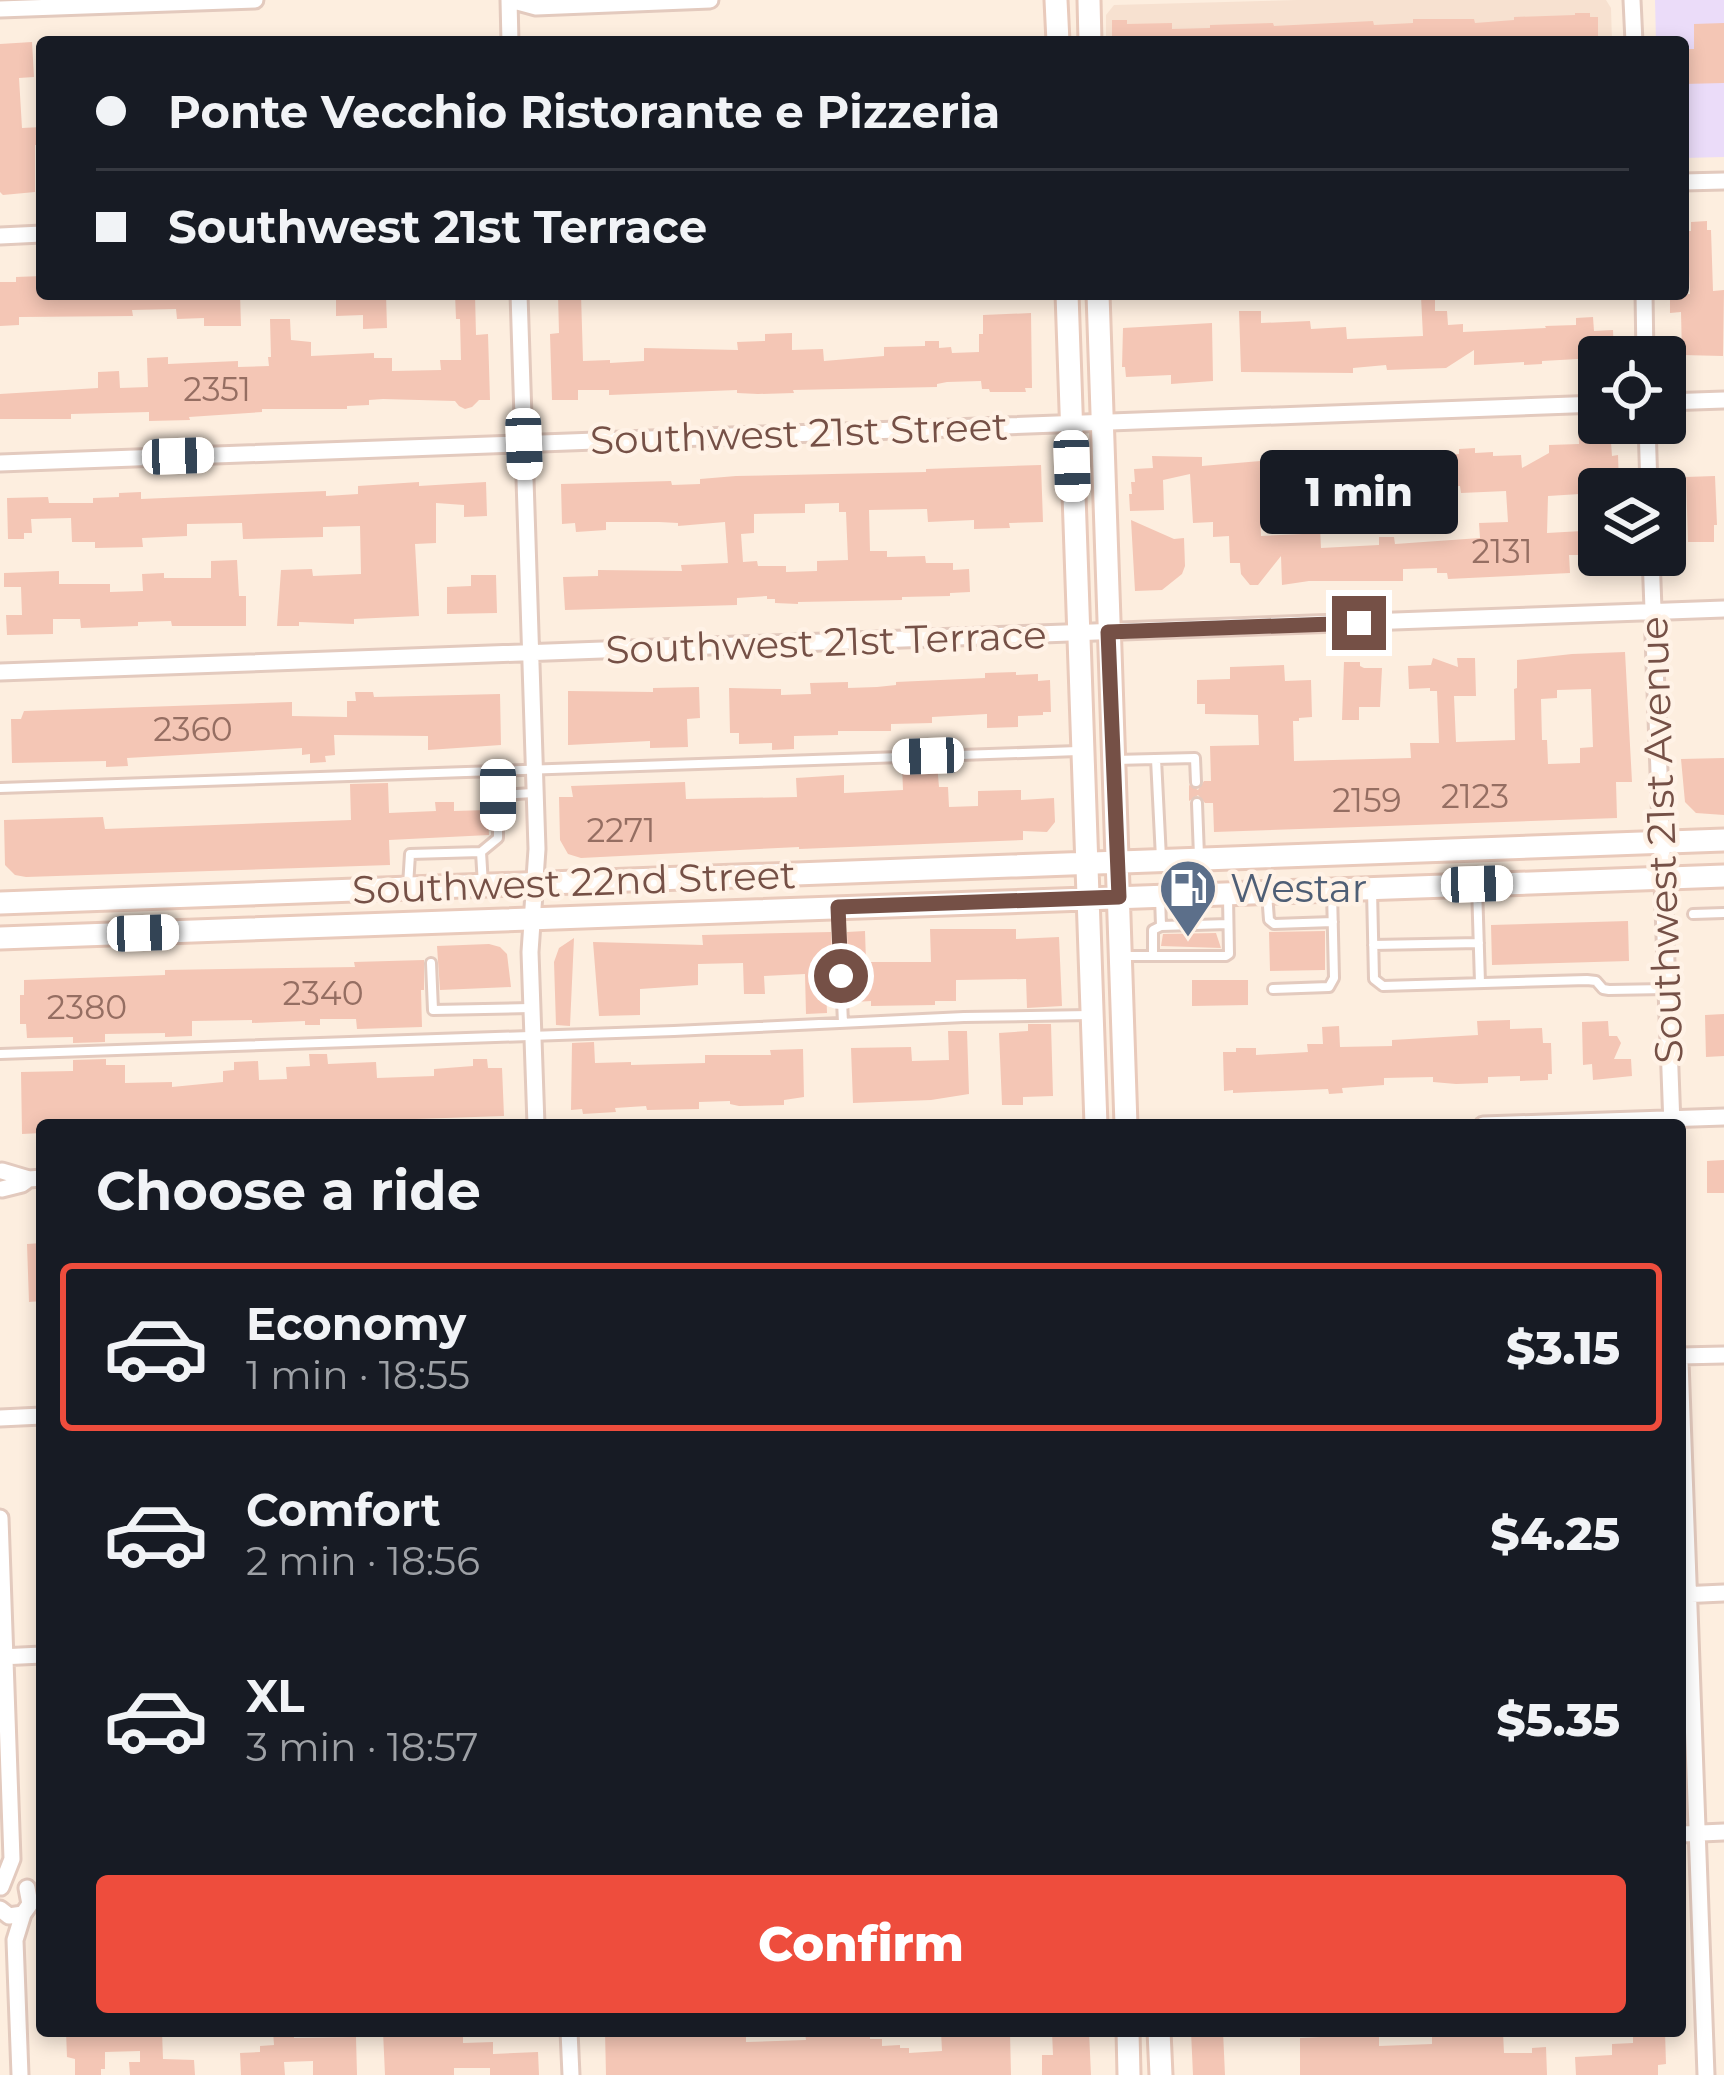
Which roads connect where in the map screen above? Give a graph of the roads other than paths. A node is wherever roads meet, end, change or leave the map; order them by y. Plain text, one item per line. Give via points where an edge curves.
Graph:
1 (254, 0) edge
2 (509, 0) edge
3 (710, 0) edge
4 (1057, 0) edge
5 (1088, 0) edge
6 (1632, 0) edge
7 (0, 9) edge
8 (510, 36) edge
9 (1058, 36) edge
10 (1090, 36) edge
11 (1634, 36) edge
12 (1724, 181) edge
13 (1689, 182) edge
14 (36, 235) edge
15 (0, 236) edge
16 (519, 300) edge
17 (1067, 300) edge
18 (1098, 300) edge
19 (1644, 300) edge
20 (1645, 336) edge
21 (1724, 400) edge
22 (1686, 401) edge
23 (1578, 405) edge
24 (1102, 422) junction
25 (1071, 424) junction
26 (524, 444) junction
27 (0, 463) edge
28 (1651, 576) edge
29 (1724, 609) edge
30 (1652, 612) junction
31 (1108, 632) junction
32 (1077, 633) junction
33 (531, 653) junction
34 (0, 673) edge
35 (1082, 752) junction
36 (1156, 759) junction
37 (1113, 760) junction
38 (534, 769) junction
39 (1196, 782) dead end
40 (0, 788) edge
41 (535, 793) junction
42 (1196, 803) dead end
43 (1724, 840) edge
44 (1662, 842) junction
45 (481, 852) junction
46 (1199, 858) junction
47 (1161, 860) junction
48 (1118, 861) junction
49 (1086, 862) junction
50 (1724, 876) edge
51 (1663, 878) junction
52 (535, 883) junction
53 (1477, 884) junction
54 (483, 885) junction
55 (408, 888) junction
56 (1372, 888) junction
57 (1332, 889) junction
58 (1267, 892) junction
59 (1228, 893) junction
60 (1160, 895) junction
61 (1119, 897) junction
62 (1088, 898) junction
63 (0, 903) edge
64 (838, 907) junction
65 (1724, 913) edge
66 (1693, 914) dead end
67 (533, 919) junction
68 (1333, 922) junction
69 (1228, 924) junction
70 (1161, 926) junction
71 (0, 938) edge
72 (1479, 943) junction
73 (1373, 945) junction
74 (1120, 956) junction
75 (1153, 956) junction
76 (431, 963) dead end
77 (1480, 983) junction
78 (1273, 989) dead end
79 (1667, 989) junction
80 (531, 1008) junction
81 (1091, 1015) junction
82 (843, 1023) junction
83 (532, 1035) junction
84 (0, 1054) edge
85 (1724, 1117) edge
86 (536, 1119) edge
87 (1096, 1119) edge
88 (1126, 1119) edge
89 (1671, 1119) edge
90 (1686, 1121) edge
91 (1, 1169) edge
92 (36, 1178) edge
93 (1, 1190) edge
94 (1724, 1355) edge
95 (1686, 1358) edge
96 (36, 1416) edge
97 (0, 1418) edge
98 (0, 1518) edge
99 (1724, 1594) edge
100 (1686, 1595) edge
101 (36, 1655) edge
102 (2, 1657) edge
103 (1686, 1690) edge
104 (1724, 1832) edge
105 (1689, 1833) edge
106 (12, 1859) junction
107 (1, 1888) edge
108 (30, 1888) edge
109 (31, 1909) edge
110 (2, 1911) edge
111 (15, 1940) junction
112 (569, 2037) edge
113 (1128, 2037) edge
114 (1159, 2037) edge
115 (20, 2075) edge
116 (571, 2075) edge
117 (1129, 2075) edge
118 (1160, 2075) edge
119 (1706, 2075) edge

1 - 7 street
2 - 3 street via 536,7
2 - 8 street
4 - 9 main road
5 - 10 main road
6 - 11 street
12 - 13 street
14 - 15 street
16 - 26 street
17 - 25 main road
18 - 24 main road
19 - 20 street
21 - 22 street
23 - 24 street, Southwest 21st Street
24 - 25 street, Southwest 21st Street
24 - 31 main road
25 - 26 street, Southwest 21st Street
25 - 32 main road
26 - 27 street, Southwest 21st Street
26 - 33 street
28 - 30 street, Southwest 21st Avenue
29 - 30 street, Southwest 21st Terrace
30 - 31 street, Southwest 21st Terrace
30 - 44 street, Southwest 21st Avenue
31 - 32 street, Southwest 21st Terrace
31 - 37 main road
32 - 33 street, Southwest 21st Terrace
32 - 35 main road
33 - 34 street, Southwest 21st Terrace
33 - 38 street
35 - 38 lane
35 - 49 main road
36 - 37 lane
36 - 39 lane via 1195,758
36 - 47 lane
37 - 48 main road
38 - 40 lane
38 - 41 street
41 - 45 lane via 498,795 498,838
41 - 52 street
42 - 46 lane
43 - 44 main road, Southwest 22nd Street
44 - 46 main road, Southwest 22nd Street
44 - 51 street, Southwest 21st Avenue
45 - 54 lane
45 - 55 lane via 410,854
46 - 47 main road, Southwest 22nd Street
47 - 48 main road, Southwest 22nd Street
48 - 49 main road, Southwest 22nd Street
48 - 61 main road
49 - 52 main road, Southwest 22nd Street
49 - 62 main road
50 - 51 main road, Southwest 22nd Street
51 - 53 main road, Southwest 22nd Street
51 - 79 street, Southwest 21st Avenue
52 - 54 main road, Southwest 22nd Street
52 - 67 street
53 - 56 main road, Southwest 22nd Street
53 - 72 lane
54 - 55 main road, Southwest 22nd Street
55 - 63 main road, Southwest 22nd Street
56 - 57 main road, Southwest 22nd Street
56 - 73 lane
57 - 58 main road, Southwest 22nd Street
57 - 68 lane
58 - 59 main road, Southwest 22nd Street
58 - 68 lane via 1274,924
59 - 60 main road, Southwest 22nd Street
59 - 69 lane
60 - 61 main road, Southwest 22nd Street
60 - 70 lane
61 - 62 main road, Southwest 22nd Street
61 - 74 main road
62 - 64 main road, Southwest 22nd Street
62 - 81 main road
64 - 67 main road, Southwest 22nd Street
64 - 82 lane
65 - 66 lane
67 - 71 main road, Southwest 22nd Street
67 - 80 street
68 - 78 lane via 1329,987
69 - 70 lane
69 - 75 lane via 1226,956
70 - 75 lane via 1153,930
72 - 73 lane
72 - 77 lane
73 - 77 lane via 1374,979 1384,986
74 - 75 lane
74 - 88 main road
76 - 80 lane via 433,1010
77 - 79 lane via 1587,980 1609,991
79 - 89 street, Southwest 21st Avenue
80 - 83 street
81 - 82 lane
81 - 87 main road
82 - 83 lane
83 - 84 lane
83 - 86 street
85 - 90 street
91 - 92 street
91 - 93 street
92 - 93 street
94 - 95 street
96 - 97 street
98 - 102 street
99 - 100 street
101 - 102 street
102 - 106 street
103 - 105 street
104 - 105 street
105 - 119 street
106 - 107 street
106 - 108 street
107 - 108 street
108 - 109 street
109 - 110 street
109 - 111 street
110 - 111 street
111 - 115 street
112 - 116 street
113 - 117 main road
114 - 118 main road

